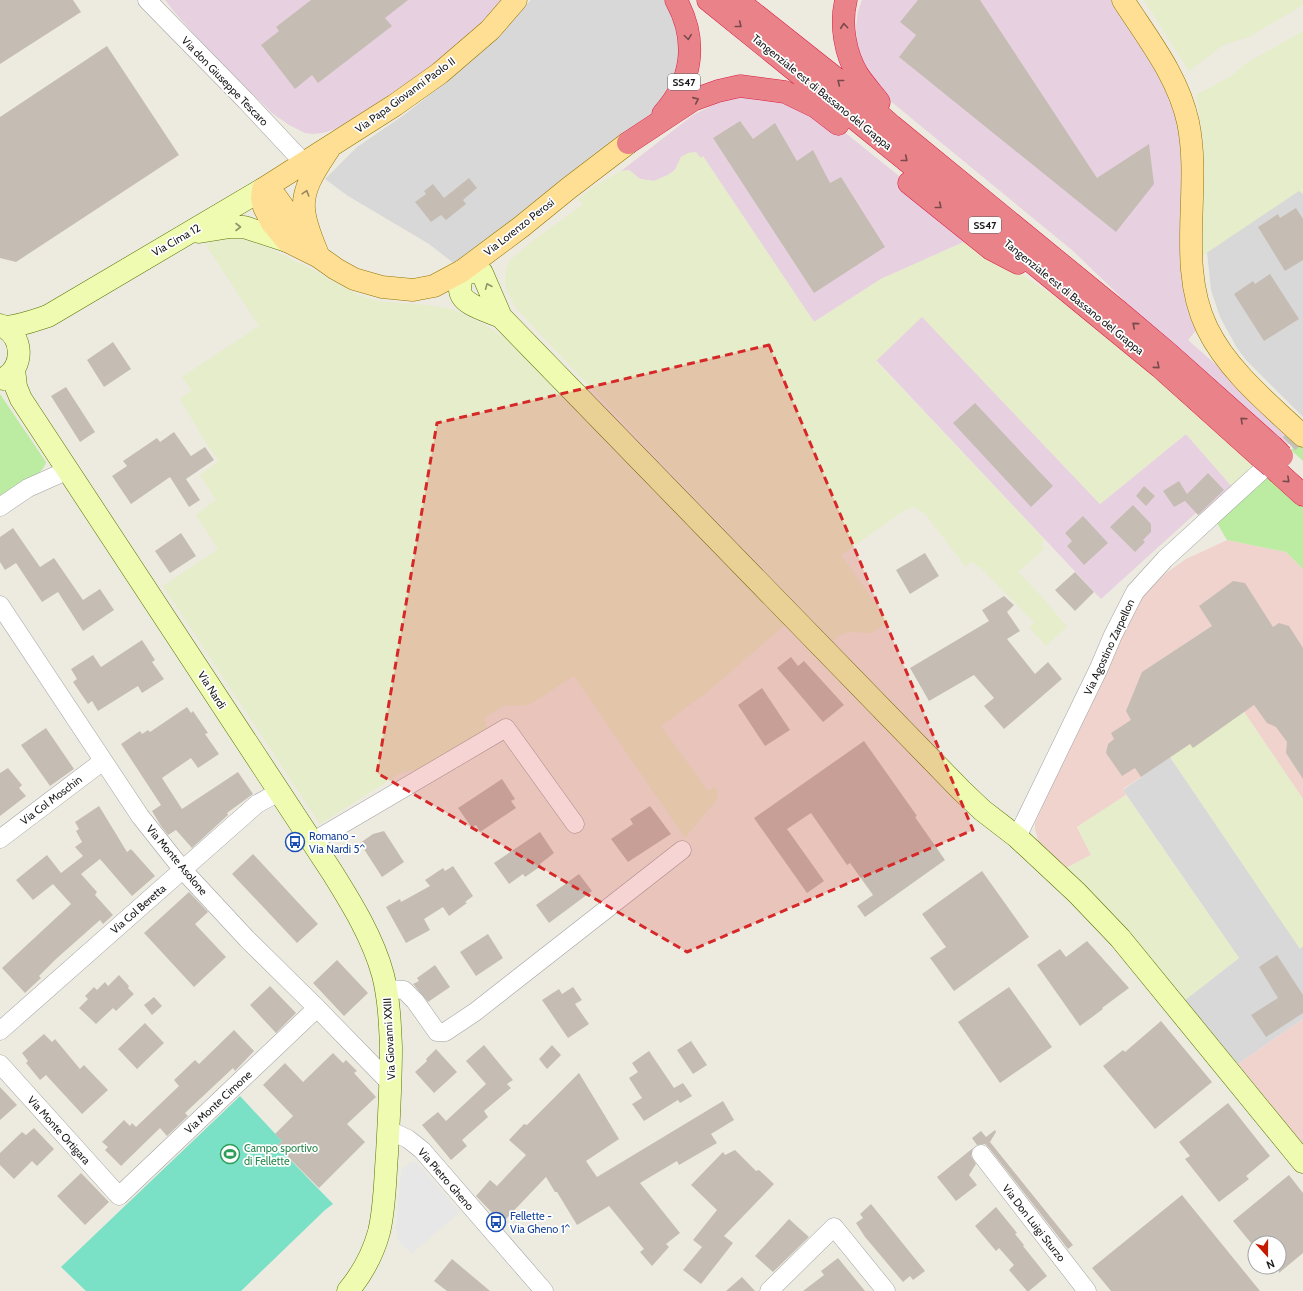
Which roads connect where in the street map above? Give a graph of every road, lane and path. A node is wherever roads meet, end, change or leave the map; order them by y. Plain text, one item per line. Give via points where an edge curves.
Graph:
1 (147, 0) edge
2 (516, 0) edge
3 (676, 0) edge
4 (708, 0) edge
5 (737, 0) edge
6 (846, 0) edge
7 (1123, 0) edge
8 (628, 143) junction
9 (329, 148) junction
10 (304, 163) junction
11 (263, 189) junction
12 (186, 235) junction
13 (287, 241) junction
14 (319, 257) junction
15 (462, 271) junction
16 (1049, 276) junction
17 (1117, 310) junction
18 (48, 316) junction
19 (2, 326) edge
20 (11, 367) edge
21 (0, 386) edge
22 (20, 399) junction
23 (1303, 436) edge
24 (1269, 459) junction
25 (66, 471) junction
26 (1303, 475) edge
27 (1303, 495) edge
28 (0, 507) edge
29 (0, 605) edge
30 (103, 761) junction
31 (279, 792) junction
32 (576, 824) dead end
33 (1017, 837) junction
34 (0, 839) edge
35 (312, 842) junction
36 (682, 850) dead end
37 (182, 869) junction
38 (386, 989) junction
39 (317, 1008) junction
40 (0, 1031) edge
41 (0, 1064) edge
42 (391, 1084) junction
43 (389, 1130) junction
44 (981, 1154) dead end
45 (1303, 1162) edge
46 (119, 1196) joint
47 (348, 1291) edge
48 (544, 1291) edge
49 (769, 1291) edge
50 (886, 1291) edge
51 (1087, 1291) edge

1 - 10 street, Via don Giuseppe Tescaro
2 - 9 main road, Via Papa Giovanni Paolo II via 490,30 440,73
3 -> 8 highway, SS47 via 684,18 689,40 685,80 672,104
4 -> 16 highway, Tangenziale est di Bassano del Grappa / SS47
17 -> 5 highway, Tangenziale est di Bassano del Grappa / SS47 via 857,95
17 -> 6 highway via 1103,291 1027,224 889,114 858,74 846,45 843,13
7 - 23 main road via 1164,63 1180,93 1184,108 1192,163 1192,267 1196,294 1207,327 1218,348 1236,370
8 - 15 main road, Via Lorenzo Perosi
8 -> 16 highway via 694,100 718,91 740,86 785,92 816,107 992,249 1024,267
9 - 10 main road, Via Papa Giovanni Paolo II
14 -> 9 main road via 305,217 304,201 314,172
10 - 11 main road, Via Cima 12
11 - 12 main road, Via Cima 12
11 - 13 main road via 264,207 272,223
11 - 14 main road via 276,197
12 -> 13 main road via 244,227
12 - 18 main road, Via Cima 12
13 - 14 main road
14 - 15 main road via 354,279 400,290 434,286
15 - 33 main road via 482,274 501,317 961,790
16 -> 24 highway, Tangenziale est di Bassano del Grappa / SS47
24 -> 17 highway, Tangenziale est di Bassano del Grappa / SS47 via 1169,354
18 - 19 main road via 15,326
18 - 20 main road via 33,331
19 - 20 main road via 15,338
20 - 22 main road
21 - 22 main road
22 - 25 main road, Via Nardi
24 - 26 highway, Tangenziale est di Bassano del Grappa / SS47
24 -> 27 highway, Tangenziale est di Bassano del Grappa / SS47
24 - 33 street, Via Agostino Zarpellon via 1165,558 1135,592
25 - 28 street via 28,488
25 - 31 main road, Via Nardi
29 - 30 street, Via Monte Asolone
30 - 34 street, Via Col Moschin
30 - 37 street, Via Monte Asolone via 140,816
31 - 35 main road, Via Nardi
31 - 37 street, Via Col Beretta via 257,804
32 - 35 street via 506,728
33 - 45 main road via 1077,893 1120,938
35 - 38 main road, Via Nardi via 360,919 376,956
36 - 38 street, Via Giovanni XXIII via 475,1012 445,1032 437,1032 415,1000 404,990
37 - 39 street, Via Monte Asolone via 247,939
37 - 40 street, Via Col Beretta
38 - 42 main road, Via Giovanni XXIII via 390,1010
39 - 42 street, Via Monte Asolone
39 - 46 street, Via Monte Cimone
41 - 46 street, Via Monte Ortigara
42 - 43 main road, Via Giovanni XXIII
43 - 47 main road, Via Giovanni XXIII via 379,1231 368,1261
43 - 48 street, Via Pietro Gheno via 408,1139 422,1150
44 - 51 street, Via Don Luigi Sturzo
49 - 50 street via 834,1227

